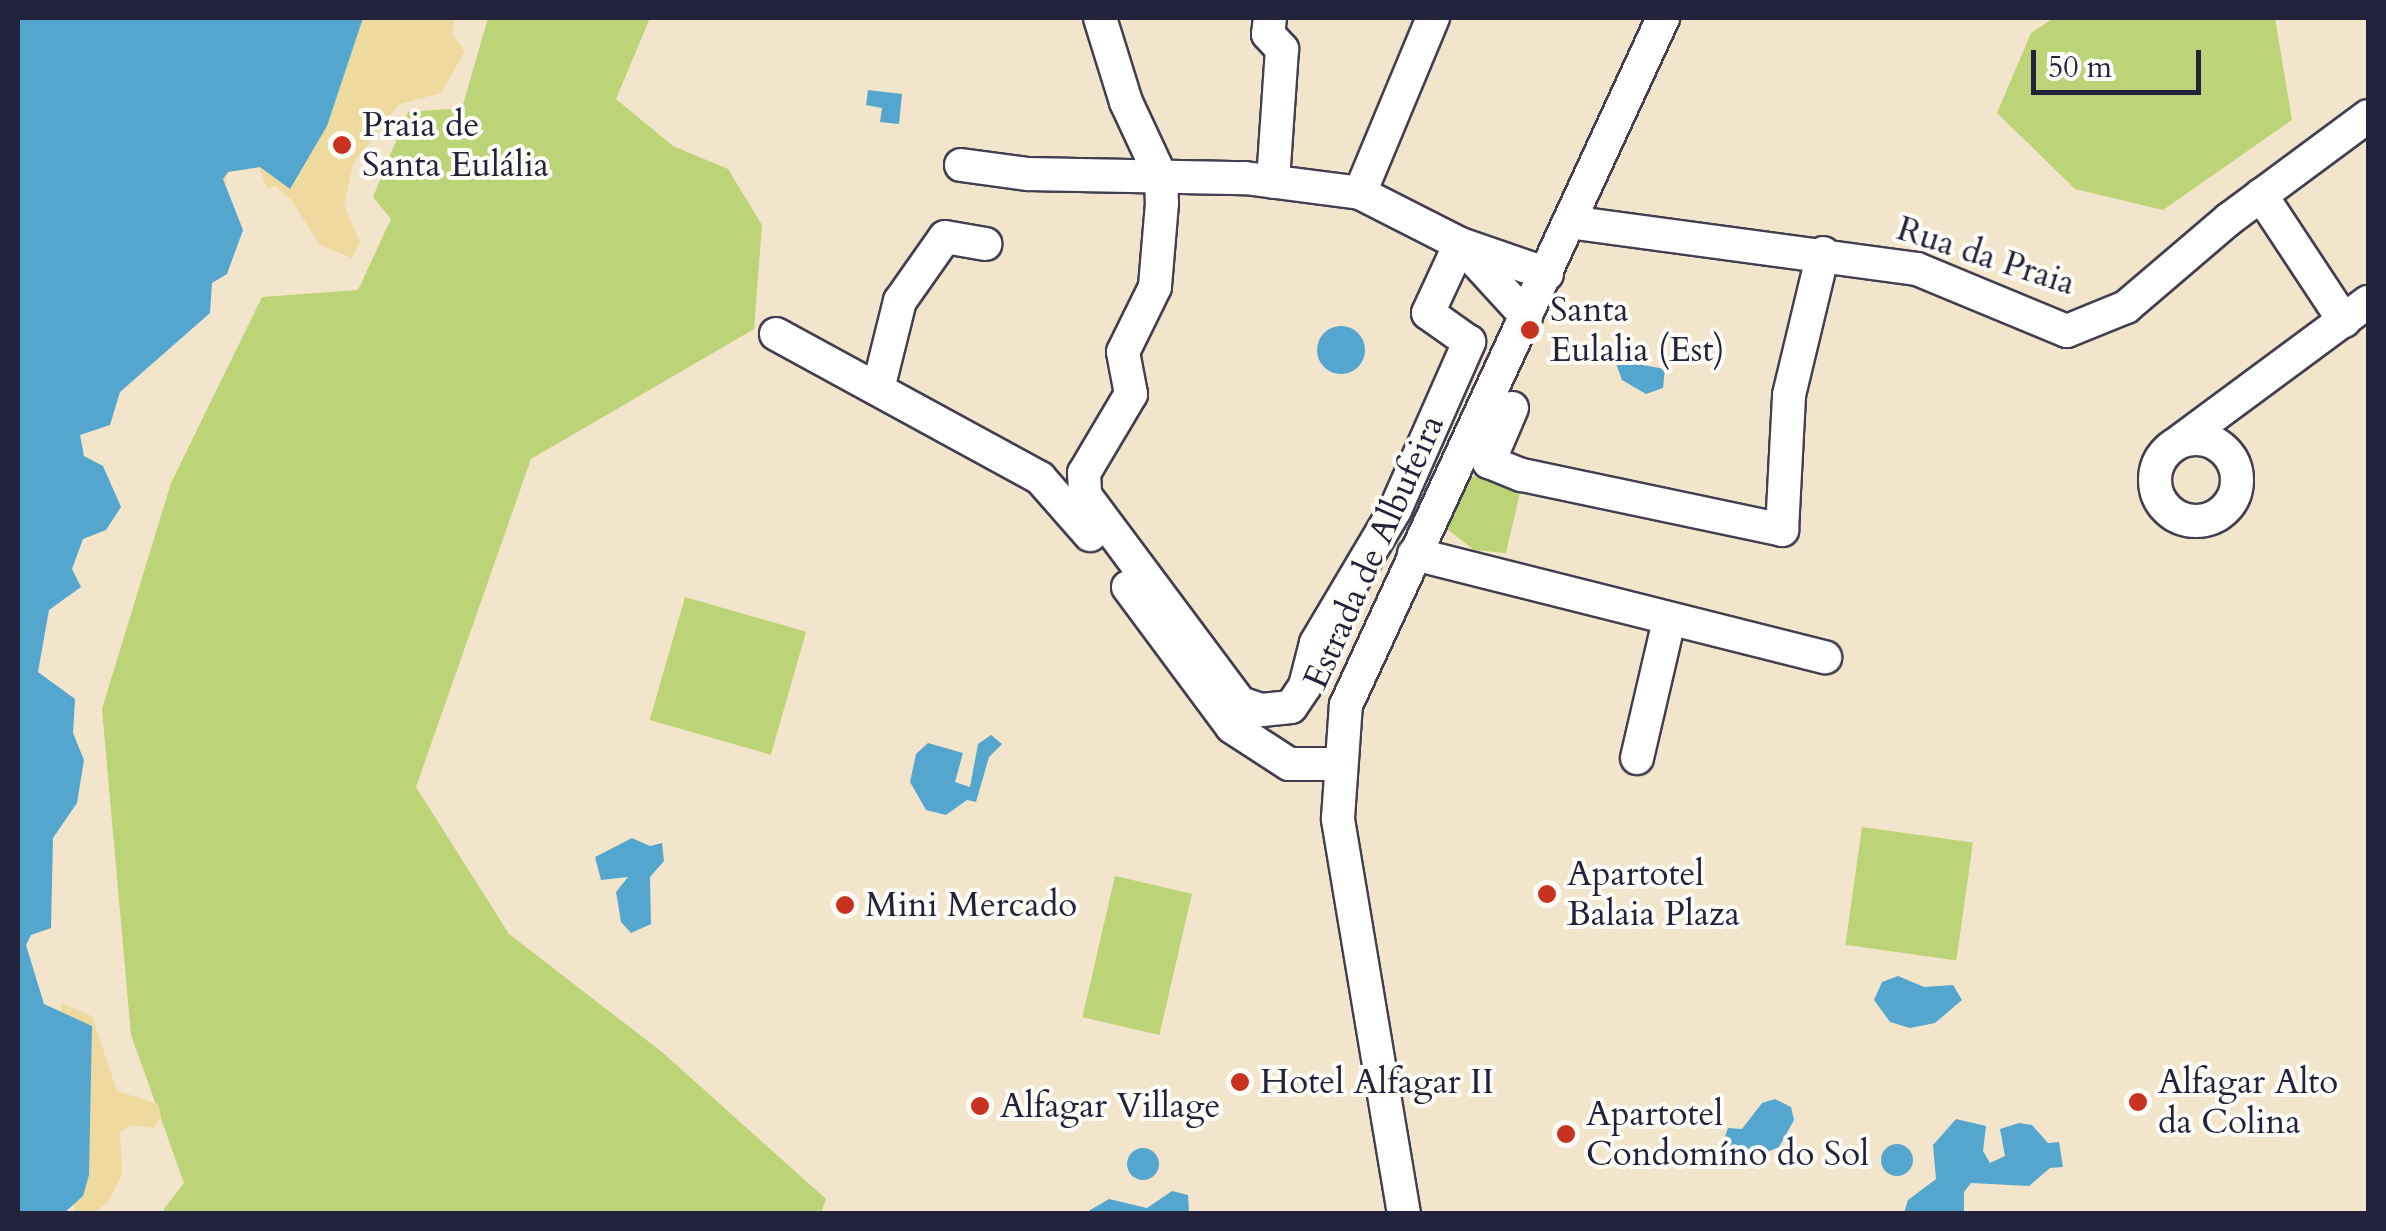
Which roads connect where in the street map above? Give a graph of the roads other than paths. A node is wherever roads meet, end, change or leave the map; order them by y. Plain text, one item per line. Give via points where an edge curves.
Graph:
1 (1100, 18) edge
2 (1270, 18) edge
3 (1433, 18) edge
4 (1663, 18) edge
5 (2368, 116) edge
6 (1156, 162) junction
7 (961, 165) dead end
8 (1259, 180) junction
9 (1360, 193) junction
10 (2261, 194) junction
11 (1569, 222) junction
12 (985, 244) dead end
13 (1460, 244) junction
14 (1823, 253) junction
15 (1546, 274) junction
16 (2356, 311) edge
17 (1526, 316) junction
18 (776, 334) dead end
19 (878, 390) junction
20 (2234, 407) junction
21 (1512, 408) dead end
22 (2172, 446) junction
23 (2226, 451) junction
24 (1414, 554) junction
25 (1669, 620) junction
26 (1825, 656) dead end
27 (1638, 758) dead end
28 (1337, 764) junction
29 (1404, 1214) edge

1 - 6 street via 1126,102
2 - 8 street via 1268,34 1282,48
3 - 9 street
4 - 11 street, Estrada de Albufeira
5 - 10 street, Rua da Praia
6 - 7 street via 1124,176
6 - 8 street
6 - 13 street via 1155,287 1123,352 1131,394 1084,473 1085,495 1221,683 1240,703 1262,710 1291,707 1305,686 1316,643 1395,510 1448,392 1469,342 1428,312
8 - 9 street
9 - 13 street
10 - 14 street, Rua da Praia via 2126,306 2098,323 2067,330 1917,269
10 - 16 street
11 - 14 street, Rua da Praia
11 - 15 street, Estrada de Albufeira
12 - 19 street via 945,237 900,301
13 - 15 street
13 - 17 street
14 - 21 street via 1789,395 1782,530 1522,476 1489,462
15 - 17 street, Estrada de Albufeira
16 - 20 street
17 - 24 street, Estrada de Albufeira
18 - 19 street
19 - 28 street via 1040,478 1074,513 1232,727 1289,764
20 - 22 street
20 - 23 street via 2222,430
22 - 23 street via 2200,438
22 - 23 street via 2158,464 2157,493 2169,512 2196,521 2222,512 2234,494 2237,480
24 - 25 street
24 - 28 street, Estrada de Albufeira via 1346,705
25 - 26 street
25 - 27 street
28 - 29 street, Estrada de Albufeira via 1354,945

